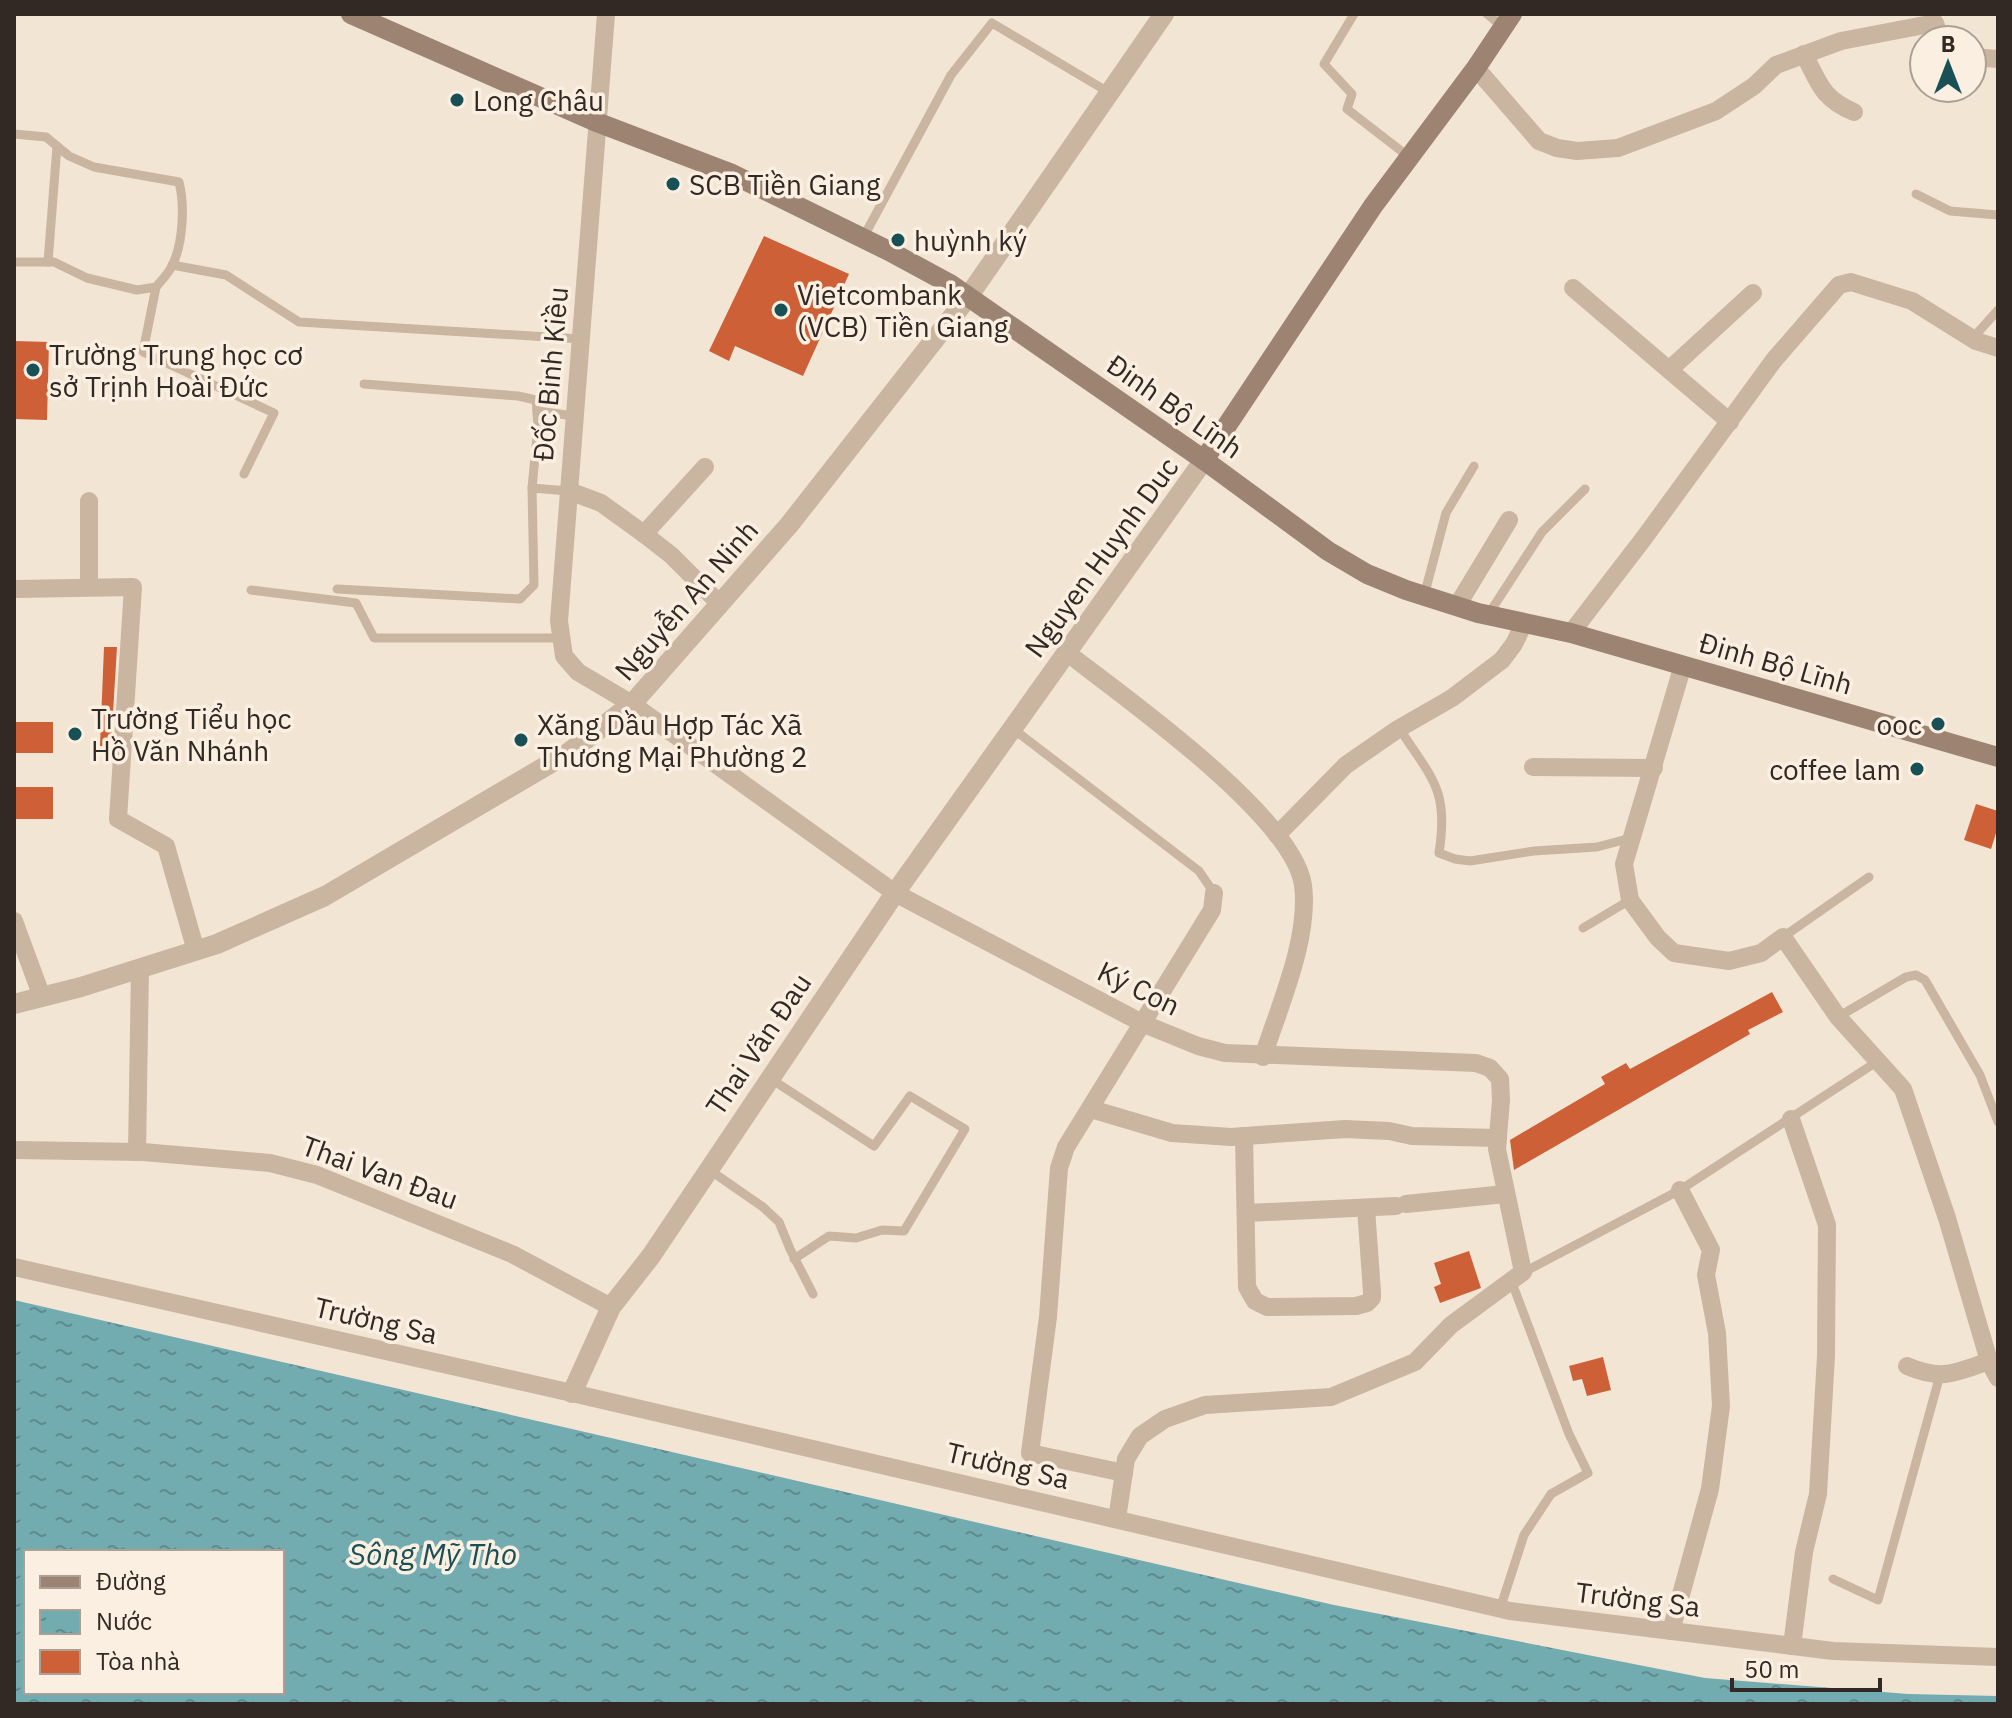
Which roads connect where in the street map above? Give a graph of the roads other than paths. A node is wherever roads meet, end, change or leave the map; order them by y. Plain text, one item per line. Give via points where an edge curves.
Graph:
1 (351, 14) edge
2 (606, 14) edge
3 (1164, 14) edge
4 (1354, 14) edge
5 (1501, 18) edge
6 (1908, 31) edge
7 (1804, 54) junction
8 (1476, 68) junction
9 (1110, 93) junction
10 (1854, 112) dead end
11 (599, 123) junction
12 (14, 134) edge
13 (57, 146) junction
14 (1409, 157) junction
15 (1916, 194) dead end
16 (1998, 215) edge
17 (863, 238) junction
18 (14, 262) edge
19 (48, 262) junction
20 (172, 265) junction
21 (156, 287) junction
22 (1573, 288) dead end
23 (1753, 293) dead end
24 (968, 297) junction
25 (1998, 310) edge
26 (581, 339) junction
27 (1972, 339) junction
28 (1998, 348) edge
29 (1669, 370) junction
30 (364, 384) dead end
31 (537, 411) junction
32 (574, 416) junction
33 (1730, 422) junction
34 (1204, 460) junction
35 (1474, 466) dead end
36 (705, 467) dead end
37 (244, 474) dead end
38 (532, 488) junction
39 (1585, 489) dead end
40 (569, 491) junction
41 (89, 501) dead end
42 (1509, 520) dead end
43 (644, 534) junction
44 (89, 587) junction
45 (14, 589) edge
46 (337, 589) dead end
47 (251, 590) dead end
48 (1424, 596) junction
49 (720, 604) junction
50 (1457, 606) junction
51 (1488, 615) junction
52 (1524, 623) junction
53 (1571, 633) junction
54 (562, 638) junction
55 (1066, 652) junction
56 (1683, 665) junction
57 (632, 704) junction
58 (1012, 728) junction
59 (1399, 728) junction
60 (1998, 757) edge
61 (1533, 767) dead end
62 (1654, 768) junction
63 (1277, 835) junction
64 (1631, 838) junction
65 (1869, 877) dead end
66 (895, 893) junction
67 (1214, 893) joint
68 (1630, 900) junction
69 (14, 921) edge
70 (1583, 928) dead end
71 (1783, 937) junction
72 (196, 951) junction
73 (140, 968) junction
74 (42, 997) junction
75 (14, 1004) edge
76 (1838, 1017) junction
77 (1144, 1024) junction
78 (1263, 1057) junction
79 (1878, 1061) junction
80 (769, 1078) junction
81 (1091, 1109) junction
82 (1791, 1119) junction
83 (1998, 1122) edge
84 (1244, 1136) junction
85 (1498, 1138) junction
86 (14, 1150) edge
87 (137, 1152) junction
88 (708, 1169) junction
89 (1680, 1190) junction
90 (1505, 1194) junction
91 (1366, 1208) junction
92 (1247, 1213) junction
93 (794, 1259) junction
94 (14, 1267) edge
95 (1517, 1276) junction
96 (813, 1294) dead end
97 (611, 1307) junction
98 (1993, 1357) edge
99 (1907, 1366) dead end
100 (1940, 1375) junction
101 (1998, 1378) edge
102 (572, 1393) junction
103 (1124, 1473) junction
104 (1117, 1519) junction
105 (1833, 1579) dead end
106 (1500, 1609) junction
107 (1671, 1631) junction
108 (1792, 1646) junction
109 (1998, 1657) edge

1 - 11 main road, Đinh Bộ Lĩnh
2 - 11 street, Đốc Binh Kiều
3 - 9 street, Nguyễn An Ninh
4 - 14 lane via 1324,64 1352,94 1347,109
5 - 8 main road, Nguyen Huynh Duc
6 - 7 street via 1841,41
7 - 8 street via 1776,65 1716,111 1618,148 1577,151 1539,141
7 - 10 street via 1833,103
8 - 14 main road, Nguyen Huynh Duc
9 - 17 lane via 992,23 951,75
9 - 24 street, Nguyễn An Ninh
11 - 17 main road, Đinh Bộ Lĩnh via 730,173
11 - 26 street, Đốc Binh Kiều
12 - 13 lane via 46,137
13 - 19 lane
13 - 20 lane via 94,167 179,182 181,230
14 - 34 main road, Nguyen Huynh Duc
15 - 16 lane via 1950,211
17 - 24 main road, Đinh Bộ Lĩnh
18 - 19 lane
19 - 21 lane via 137,290
20 - 21 lane
20 - 26 lane via 226,275 299,322
21 - 37 lane via 143,352 274,413
22 - 29 street
23 - 29 street
24 - 34 main road, Đinh Bộ Lĩnh
24 - 49 street, Nguyễn An Ninh via 789,525
25 - 27 lane
26 - 32 street, Đốc Binh Kiều
27 - 28 street
27 - 33 street via 1912,301 1851,282 1839,285 1774,360
29 - 33 street
30 - 31 lane via 518,396 536,400
31 - 32 lane
31 - 38 lane
32 - 40 street, Đốc Binh Kiều
33 - 53 street
34 - 48 main road, Đinh Bộ Lĩnh via 1328,551 1367,574
34 - 55 street, Nguyen Huynh Duc
35 - 48 lane via 1446,513
36 - 43 street
38 - 40 lane
38 - 46 lane via 534,585 520,599
39 - 51 lane via 1542,532
40 - 43 street via 601,503
40 - 54 street, Đốc Binh Kiều
41 - 44 street
42 - 50 street
43 - 49 street
44 - 45 street
44 - 72 street via 133,587 118,819 166,846
47 - 54 lane via 356,603 374,638
48 - 50 main road, Đinh Bộ Lĩnh
49 - 57 street, Nguyễn An Ninh
50 - 51 main road, Đinh Bộ Lĩnh
51 - 52 main road, Đinh Bộ Lĩnh
52 - 53 main road, Đinh Bộ Lĩnh
52 - 59 street via 1502,660 1452,698
53 - 56 main road, Đinh Bộ Lĩnh
54 - 57 street, Đốc Binh Kiều via 564,656 578,672
55 - 58 street, Nguyen Huynh Duc
55 - 63 street via 1181,740
56 - 60 main road, Đinh Bộ Lĩnh
56 - 62 street
57 - 66 street, Ký Con
57 - 72 street, Nguyễn An Ninh via 568,753 325,896
58 - 66 street, Nguyen Huynh Duc
58 - 67 lane via 1199,871
59 - 63 street via 1346,765
59 - 64 lane via 1439,791 1439,853 1470,861 1597,847
61 - 62 street
62 - 64 street
63 - 78 street via 1300,871 1303,889 1299,947
64 - 68 street via 1624,864
65 - 71 lane
66 - 77 street, Ký Con
66 - 80 street, Thai Văn Đau
67 - 77 street via 1212,910
68 - 70 lane
68 - 71 street via 1674,953 1729,961 1761,953
69 - 74 street
71 - 76 street
72 - 73 street, Nguyễn An Ninh
73 - 74 street, Nguyễn An Ninh
73 - 87 street
74 - 75 street, Nguyễn An Ninh
76 - 79 street
76 - 83 lane via 1906,977 1925,980 1980,1075
77 - 78 street, Ký Con via 1198,1046
77 - 81 street
78 - 85 street, Ký Con via 1476,1063 1500,1079
79 - 82 lane
79 - 98 street via 1903,1089
80 - 88 street, Thai Văn Đau
80 - 93 lane via 874,1146 910,1096 965,1129 904,1231 829,1236
81 - 84 street via 1172,1133
81 - 103 street via 1059,1168 1048,1317 1030,1453
82 - 89 lane
82 - 108 street via 1827,1225 1818,1494 1804,1552
84 - 85 street via 1345,1129
84 - 92 street
85 - 90 street, Ký Con
86 - 87 street, Thai Van Đau
87 - 97 street, Thai Van Đau via 270,1163 317,1175 512,1254
88 - 93 lane via 779,1222
88 - 97 street, Thai Văn Đau
89 - 95 lane
89 - 107 street via 1711,1250 1706,1275 1717,1333 1721,1406 1710,1489
90 - 91 street
90 - 95 street, Ký Con
91 - 92 street
91 - 92 street via 1372,1298 1356,1306 1267,1307 1255,1301 1247,1287
93 - 96 lane
94 - 102 street, Trường Sa
95 - 103 street via 1451,1325 1415,1362 1331,1397 1205,1405 1165,1419 1140,1436
95 - 106 lane via 1569,1434 1588,1473 1551,1494 1524,1535
97 - 102 street, Thai Văn Đau
98 - 100 street
98 - 101 street
99 - 100 street
100 - 105 lane via 1878,1600
102 - 104 street, Trường Sa
103 - 104 street
104 - 106 street, Trường Sa
106 - 107 street, Trường Sa
107 - 108 street, Trường Sa
108 - 109 street, Trường Sa

